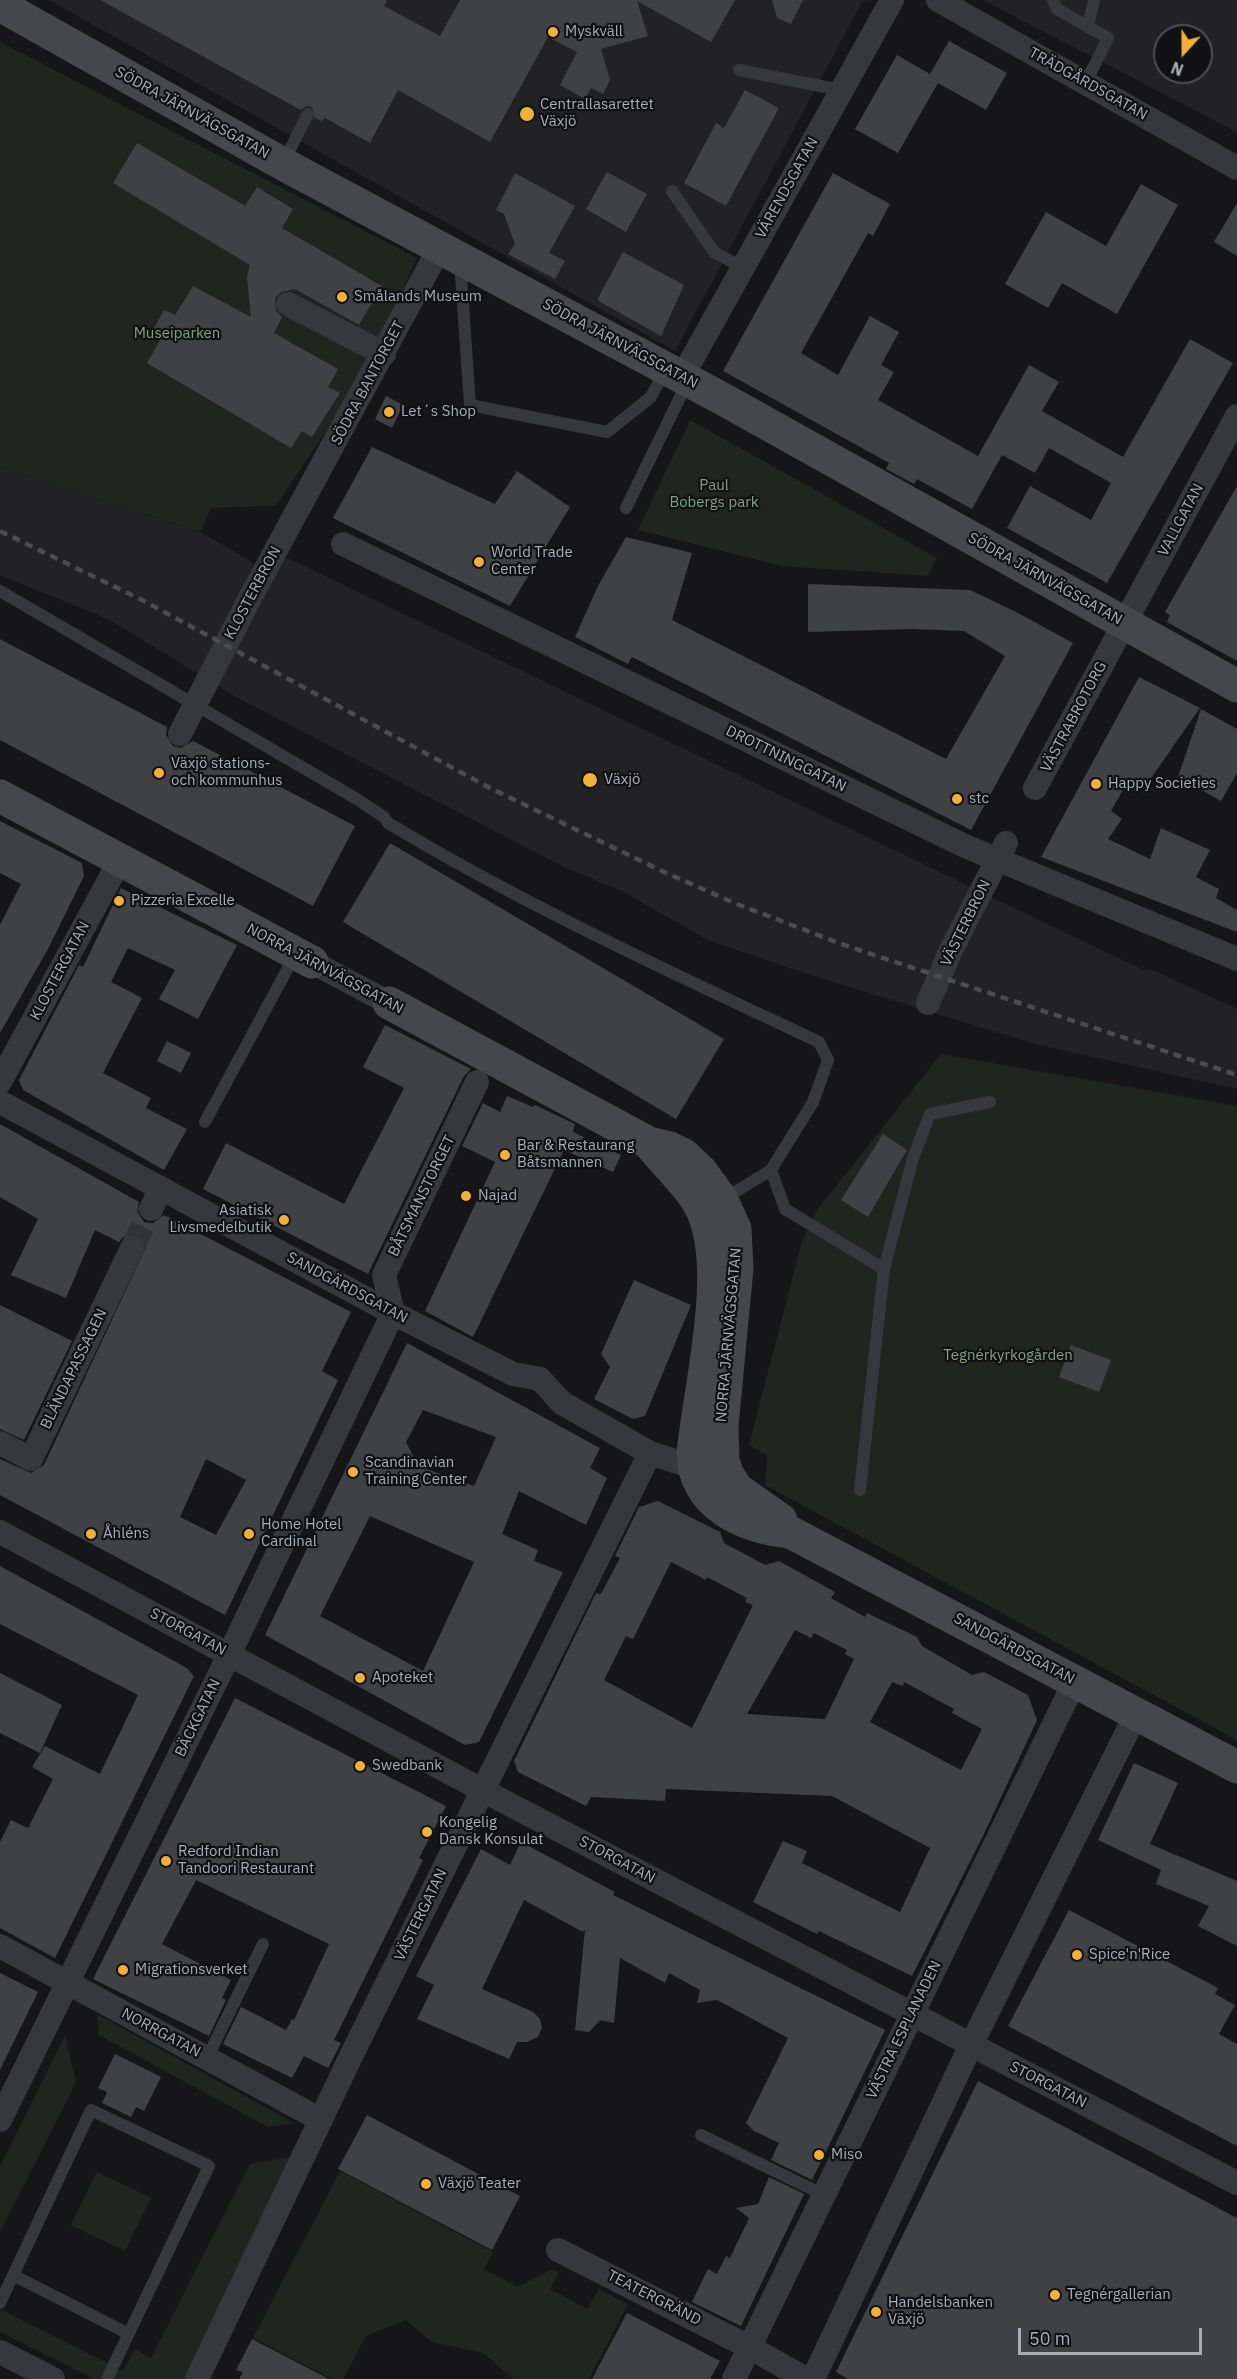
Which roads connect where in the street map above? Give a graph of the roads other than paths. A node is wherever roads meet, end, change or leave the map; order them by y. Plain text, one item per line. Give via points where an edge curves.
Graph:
1 (892, 0) edge
2 (938, 0) edge
3 (1053, 0) edge
4 (1094, 0) edge
5 (0, 5) edge
6 (1088, 27) junction
7 (739, 70) dead end
8 (1086, 82) junction
9 (841, 90) junction
10 (308, 114) dead end
11 (283, 164) junction
12 (1237, 168) edge
13 (672, 191) dead end
14 (450, 254) junction
15 (743, 268) junction
16 (288, 304) dead end
17 (384, 354) junction
18 (679, 375) junction
19 (1237, 416) edge
20 (330, 454) joint
21 (626, 508) dead end
22 (342, 544) dead end
23 (0, 591) edge
24 (1119, 635) junction
25 (1237, 686) edge
26 (180, 734) dead end
27 (1035, 788) dead end
28 (0, 796) edge
29 (1006, 843) dead end
30 (120, 860) junction
31 (303, 958) junction
32 (1237, 959) edge
33 (389, 1003) joint
34 (928, 1003) dead end
35 (0, 1082) edge
36 (477, 1082) dead end
37 (0, 1102) edge
38 (990, 1102) dead end
39 (206, 1122) dead end
40 (771, 1170) junction
41 (712, 1206) junction
42 (132, 1248) tunnel mouth
43 (884, 1269) junction
44 (393, 1313) junction
45 (0, 1443) edge
46 (650, 1453) junction
47 (708, 1464) junction
48 (860, 1490) dead end
49 (0, 1532) edge
50 (229, 1655) junction
51 (1075, 1681) junction
52 (1137, 1712) junction
53 (1237, 1767) edge
54 (482, 1790) junction
55 (263, 1944) dead end
56 (0, 1946) edge
57 (67, 1982) junction
58 (911, 2015) junction
59 (971, 2045) junction
60 (207, 2058) junction
61 (0, 2120) edge
62 (321, 2120) junction
63 (701, 2135) dead end
64 (1237, 2182) edge
65 (824, 2195) junction
66 (558, 2250) dead end
67 (15, 2276) junction
68 (0, 2303) edge
69 (127, 2333) junction
70 (749, 2347) junction
71 (0, 2352) edge
72 (53, 2379) edge
73 (107, 2379) edge
74 (197, 2379) edge
75 (734, 2379) edge
76 (806, 2379) edge
77 (813, 2379) edge

1 - 9 street, VÄRENDSGATAN
2 - 8 street, TRÄDGÅRDSGATAN
3 - 6 lane via 1057,9
4 - 6 lane
5 - 11 street, SÖDRA JÄRNVÄGSGATAN
6 - 8 lane via 1108,38
7 - 9 lane
8 - 12 street, TRÄDGÅRDSGATAN
9 - 15 street, VÄRENDSGATAN
10 - 11 lane
11 - 14 street, SÖDRA JÄRNVÄGSGATAN
13 - 15 lane via 714,252
14 - 17 street, SÖDRA BANTORGET
14 - 18 street, SÖDRA JÄRNVÄGSGATAN
14 - 18 lane via 470,405 607,432
15 - 18 street, VÄRENDSGATAN
16 - 17 street
17 - 20 street, SÖDRA BANTORGET
18 - 21 lane
18 - 24 street, SÖDRA JÄRNVÄGSGATAN
19 - 24 street, VALLGATAN
20 - 26 street, KLOSTERBRON
22 - 32 street, DROTTNINGGATAN via 546,634 965,846
23 - 40 lane via 355,798 387,823 458,865 819,1042 828,1060 813,1102
24 - 25 street, SÖDRA JÄRNVÄGSGATAN
24 - 27 street, VÄSTRABROTORG
28 - 30 street, NORRA JÄRNVÄGSGATAN
29 - 34 street, VÄSTERBRON
30 - 31 street, NORRA JÄRNVÄGSGATAN
30 - 35 street, KLOSTERGATAN
31 - 33 street, NORRA JÄRNVÄGSGATAN
31 - 39 lane
33 - 41 street, NORRA JÄRNVÄGSGATAN via 649,1143 684,1184
36 - 44 street, BÅTSMANSTORGET via 384,1275
37 - 44 street, SANDGÄRDSGATAN via 156,1198
38 - 43 lane via 930,1114 913,1158
40 - 41 lane
40 - 43 lane via 785,1209
41 - 47 street, NORRA JÄRNVÄGSGATAN via 714,1278
42 - 45 street, BLÄNDAPASSAGEN via 31,1459
43 - 48 lane
44 - 46 street, SANDGÄRDSGATAN via 513,1374 540,1379 562,1403
44 - 50 street, BÄCKGATAN
46 - 47 street, SANDGÄRDSGATAN
46 - 54 street, VÄSTERGATAN
47 - 51 street, SANDGÄRDSGATAN via 728,1475 737,1489 779,1517 790,1532
49 - 50 street, STORGATAN
50 - 54 street, STORGATAN
50 - 57 street, BÄCKGATAN
51 - 52 street, SANDGÄRDSGATAN
51 - 58 street, VÄSTRA ESPLANADEN
52 - 53 street, SANDGÄRDSGATAN
52 - 59 street
54 - 58 street, STORGATAN
54 - 62 street, VÄSTERGATAN
55 - 60 lane
56 - 57 street, NORRGATAN
57 - 60 street, NORRGATAN
57 - 61 street, BÄCKGATAN
58 - 59 street, STORGATAN
58 - 65 street, VÄSTRA ESPLANADEN
59 - 64 street, STORGATAN
59 - 77 street
60 - 62 street, NORRGATAN
62 - 74 street, VÄSTERGATAN
63 - 65 lane
65 - 70 street, VÄSTRA ESPLANADEN
66 - 70 street, TEATERGRÄND
67 - 68 lane
67 - 69 lane
67 - 69 lane via 92,2110 209,2166
69 - 73 lane
70 - 75 street, VÄSTRA ESPLANADEN
70 - 76 street, TEATERGRÄND
71 - 72 street

